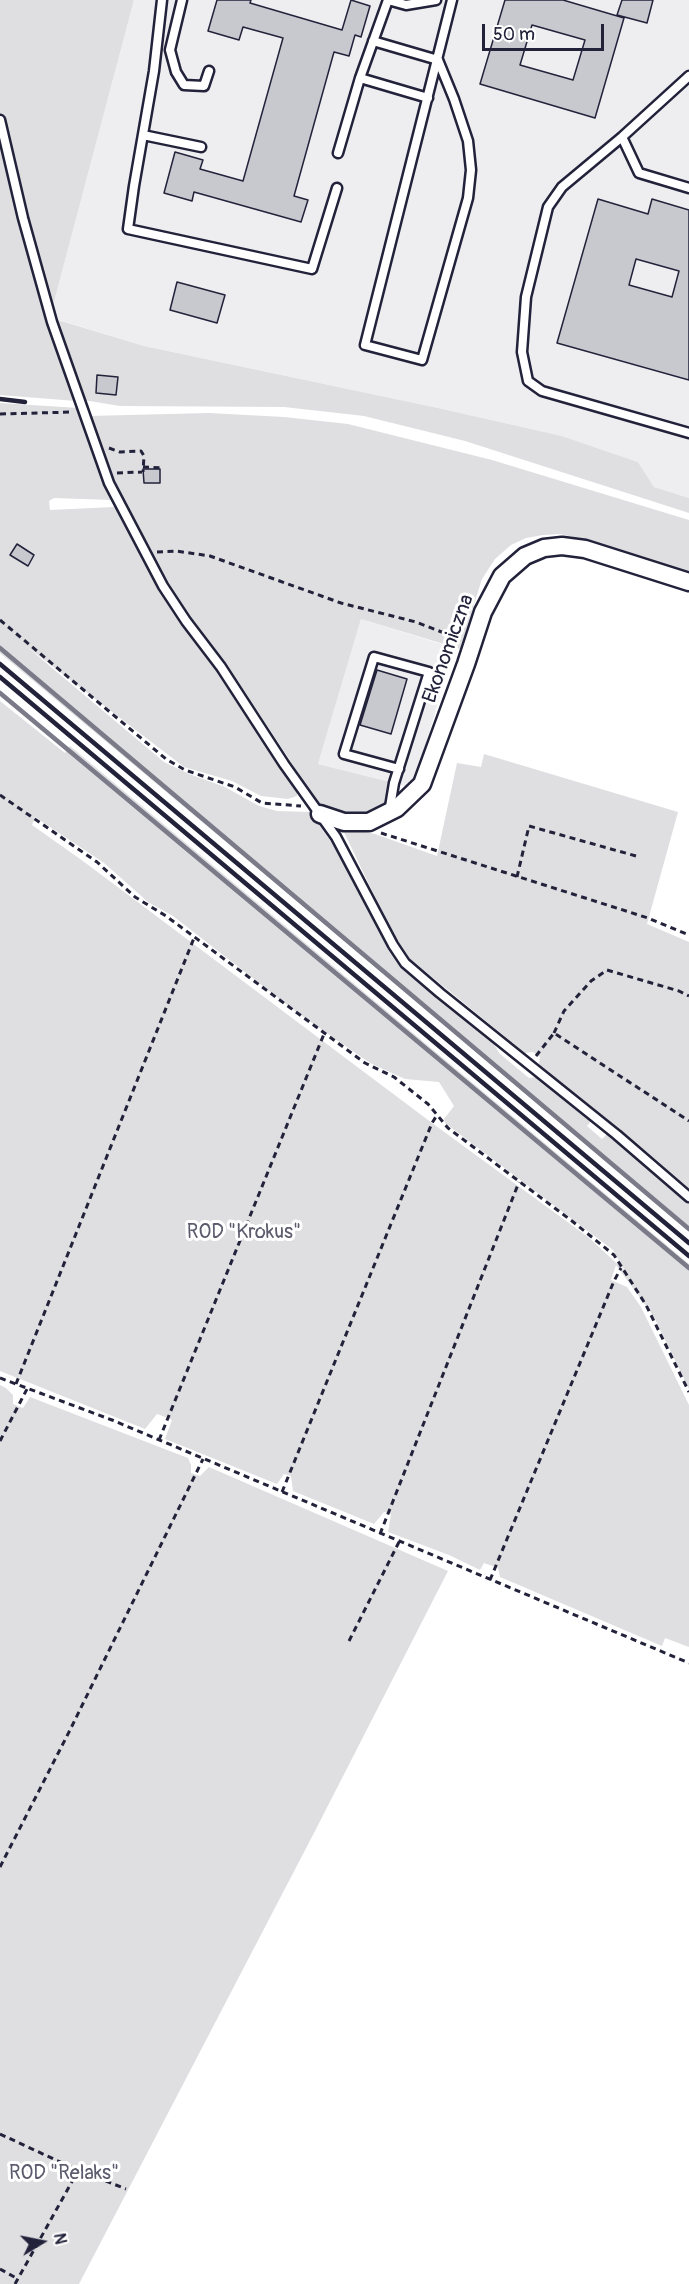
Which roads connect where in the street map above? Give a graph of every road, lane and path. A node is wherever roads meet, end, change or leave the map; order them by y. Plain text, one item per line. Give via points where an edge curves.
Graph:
1 (162, 0) edge
2 (182, 0) edge
3 (388, 0) edge
4 (436, 0) edge
5 (452, 0) edge
6 (373, 41) junction
7 (438, 60) junction
8 (209, 71) dead end
9 (689, 76) edge
10 (360, 78) junction
11 (428, 98) junction
12 (0, 120) edge
13 (143, 135) junction
14 (622, 137) junction
15 (201, 147) dead end
16 (338, 153) dead end
17 (337, 188) dead end
18 (689, 188) edge
19 (83, 412) junction
20 (0, 414) edge
21 (689, 433) edge
22 (95, 448) junction
23 (163, 468) dead end
24 (143, 470) junction
25 (107, 477) junction
26 (146, 553) junction
27 (689, 582) edge
28 (0, 620) edge
29 (472, 646) junction
30 (399, 769) junction
31 (0, 795) edge
32 (318, 810) junction
33 (389, 813) junction
34 (351, 823) junction
35 (636, 856) dead end
36 (517, 877) junction
37 (689, 936) edge
38 (194, 938) junction
39 (689, 996) edge
40 (554, 1033) junction
41 (324, 1034) junction
42 (528, 1065) junction
43 (437, 1115) junction
44 (689, 1121) edge
45 (519, 1182) junction
46 (689, 1197) edge
47 (621, 1268) junction
48 (0, 1378) edge
49 (16, 1384) junction
50 (27, 1389) junction
51 (689, 1392) edge
52 (159, 1440) junction
53 (0, 1441) edge
54 (203, 1459) junction
55 (282, 1492) junction
56 (380, 1534) junction
57 (399, 1542) junction
58 (490, 1580) junction
59 (349, 1641) dead end
60 (688, 1662) edge
61 (0, 1867) edge
62 (0, 2134) edge
63 (80, 2169) junction
64 (126, 2189) dead end
65 (0, 2269) edge
66 (18, 2279) junction
67 (15, 2284) edge

1 - 13 lane
2 - 8 lane via 171,50 176,72 184,85 204,86
3 - 4 lane via 406,5
3 - 6 lane
5 - 7 lane
6 - 7 lane
6 - 10 lane
7 - 11 lane
7 - 11 lane via 468,141 471,170 468,198 422,360 364,345
9 - 14 lane
10 - 11 lane
10 - 16 lane
12 - 19 lane via 51,321
13 - 15 lane
13 - 17 lane via 128,230 312,269
14 - 18 lane via 639,173
14 - 21 lane via 562,187 548,207 526,297 522,352 528,381 542,391
19 - 20 path
19 - 22 lane
22 - 24 path via 141,451
22 - 25 lane
23 - 24 path
24 - 25 path
25 - 26 lane
26 - 29 path via 176,551 210,556 341,603 438,630
26 - 32 lane via 186,621
27 - 29 street, Ekonomiczna via 585,549 544,548 525,556 502,576 483,612
28 - 32 path via 150,746 185,770 235,787 262,803
29 - 33 street, Ekonomiczna via 422,784
30 - 30 lane via 429,672 374,657 344,754
30 - 33 lane
31 - 38 path via 97,862 135,897
32 - 34 street, Ekonomiczna via 337,821
32 - 42 lane via 405,963
33 - 34 street, Ekonomiczna via 369,822
34 - 36 path
35 - 36 path via 529,826
36 - 37 path via 648,918
38 - 41 path
38 - 49 path
39 - 40 path via 608,970 591,981 564,1011
40 - 42 path
40 - 44 path
41 - 43 path via 365,1063 394,1077
41 - 52 path
42 - 46 lane
43 - 45 path via 448,1128
43 - 55 path
45 - 47 path via 614,1255
45 - 56 path
47 - 51 path via 646,1305
47 - 58 path
48 - 49 path
49 - 50 path
50 - 52 path
50 - 53 path
52 - 54 path
54 - 55 path
54 - 61 path
55 - 56 path
56 - 57 path
57 - 58 path
57 - 59 path
58 - 60 path
62 - 63 path
63 - 64 path
63 - 66 path
65 - 66 path
66 - 67 path

